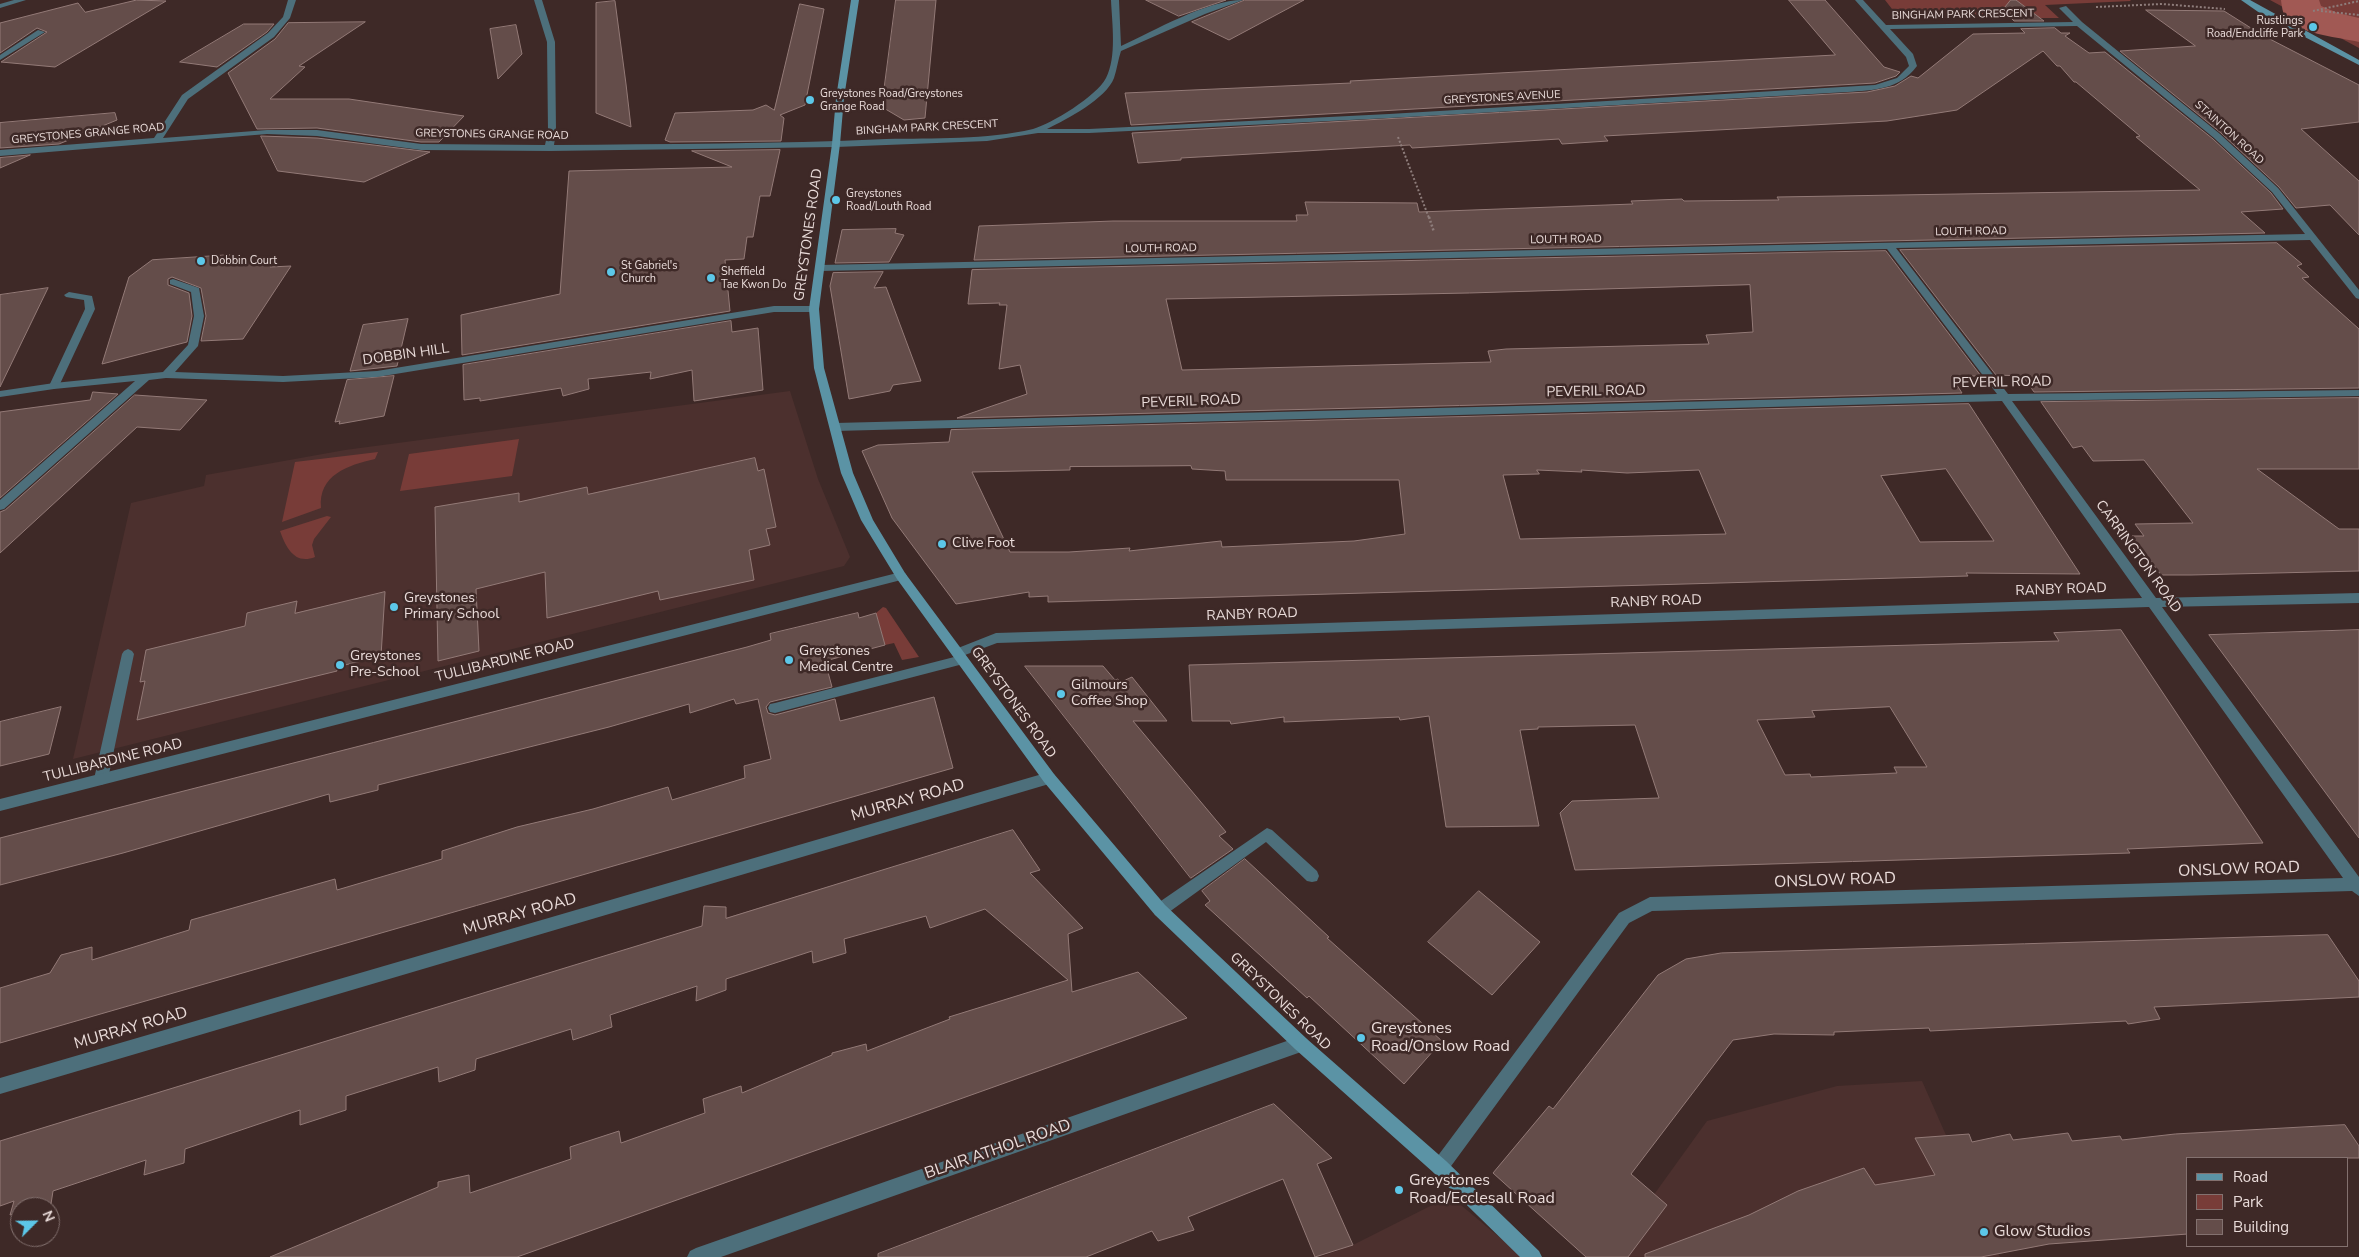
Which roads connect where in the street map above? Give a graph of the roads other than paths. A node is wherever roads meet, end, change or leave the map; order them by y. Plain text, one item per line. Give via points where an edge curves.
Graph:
1 (22, 0) edge
2 (292, 0) edge
3 (538, 0) edge
4 (855, 0) edge
5 (1115, 0) edge
6 (1239, 0) edge
7 (1859, 0) edge
8 (2245, 0) edge
9 (0, 6) edge
10 (2063, 8) road end
11 (2079, 24) junction
12 (1885, 27) junction
13 (40, 32) dead end
14 (1117, 50) junction
15 (0, 58) edge
16 (2359, 63) edge
17 (1036, 131) junction
18 (158, 139) junction
19 (836, 144) junction
20 (549, 148) junction
21 (0, 153) edge
22 (2313, 237) junction
23 (1889, 245) junction
24 (820, 268) junction
25 (173, 282) dead end
26 (68, 294) dead end
27 (2359, 296) edge
28 (814, 308) junction
29 (166, 375) junction
30 (145, 378) junction
31 (54, 386) junction
32 (2359, 393) edge
33 (0, 394) edge
34 (2005, 398) junction
35 (835, 427) junction
36 (0, 506) edge
37 (902, 576) junction
38 (2359, 598) edge
39 (2152, 602) junction
40 (128, 654) dead end
41 (960, 656) junction
42 (775, 708) dead end
43 (1049, 778) junction
44 (101, 779) junction
45 (0, 805) edge
46 (1312, 876) dead end
47 (2358, 886) edge
48 (1160, 910) junction
49 (1301, 1044) junction
50 (0, 1086) edge
51 (1440, 1167) junction
52 (696, 1257) edge
53 (1533, 1257) edge

1 - 9 street
2 - 18 street via 286,18 271,35 185,97
3 - 20 street via 552,42 552,131
4 - 19 street, GREYSTONES ROAD
5 - 14 street, BINGHAM PARK CRESCENT
6 - 14 street via 1202,12
7 - 12 street, BINGHAM PARK CRESCENT
8 - 16 street
10 - 11 street, STAINTON ROAD
11 - 12 street, BINGHAM PARK CRESCENT
11 - 22 street, STAINTON ROAD via 2224,142 2275,190
12 - 17 street, GREYSTONES AVENUE via 1910,56 1913,66 1906,78 1890,85 1389,116
13 - 15 street
14 - 17 street, BINGHAM PARK CRESCENT via 1110,79 1092,99
17 - 19 street, BINGHAM PARK CRESCENT via 987,138
18 - 20 street, GREYSTONES GRANGE ROAD via 267,132 317,133 421,147
18 - 21 street, GREYSTONES GRANGE ROAD
19 - 20 street, GREYSTONES GRANGE ROAD
19 - 24 street, GREYSTONES ROAD
22 - 23 street, LOUTH ROAD
22 - 27 street, STAINTON ROAD
23 - 24 street, LOUTH ROAD
23 - 34 street, CARRINGTON ROAD
24 - 28 street, GREYSTONES ROAD
25 - 29 street via 196,290 199,316 193,346
26 - 31 street via 89,298 90,309
28 - 29 street, DOBBIN HILL via 774,310 377,374 283,379
28 - 35 street, GREYSTONES ROAD via 819,368
29 - 30 street, DOBBIN HILL
30 - 31 street, DOBBIN HILL
30 - 36 street
31 - 33 street, DOBBIN HILL
32 - 34 street, PEVERIL ROAD
34 - 35 street, PEVERIL ROAD
34 - 39 street, CARRINGTON ROAD
35 - 37 street, GREYSTONES ROAD via 847,473 867,520
37 - 41 street, GREYSTONES ROAD
37 - 44 street, TULLIBARDINE ROAD
38 - 39 street, RANBY ROAD
39 - 41 street, RANBY ROAD via 996,638
39 - 47 street, CARRINGTON ROAD
40 - 44 street
41 - 42 street, RANBY ROAD
41 - 43 street, GREYSTONES ROAD
43 - 48 street, GREYSTONES ROAD
43 - 50 street, MURRAY ROAD
44 - 45 street, TULLIBARDINE ROAD
46 - 48 street via 1266,834
47 - 51 street, ONSLOW ROAD via 1650,904 1624,918
48 - 49 street, GREYSTONES ROAD
49 - 51 street, GREYSTONES ROAD
49 - 52 street, BLAIR ATHOL ROAD
51 - 53 street, GREYSTONES ROAD

